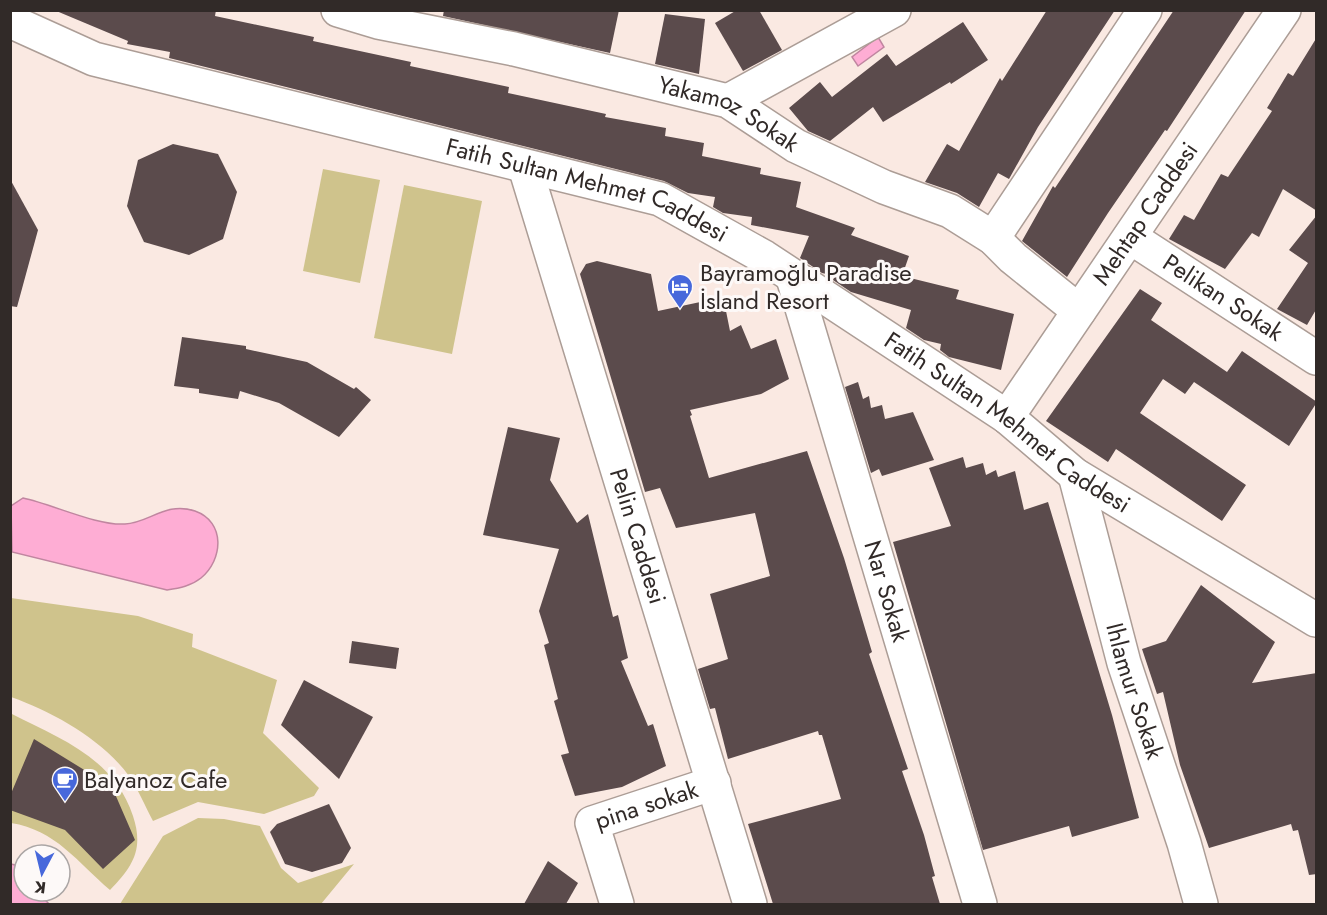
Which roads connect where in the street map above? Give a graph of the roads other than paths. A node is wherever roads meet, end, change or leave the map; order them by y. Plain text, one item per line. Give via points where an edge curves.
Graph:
1 (338, 10) edge
2 (894, 10) edge
3 (1144, 10) edge
4 (1284, 10) edge
5 (10, 21) edge
6 (728, 100) junction
7 (525, 167) junction
8 (1130, 237) junction
9 (993, 238) junction
10 (793, 278) junction
11 (1078, 311) junction
12 (1317, 358) edge
13 (1007, 417) junction
14 (1075, 475) junction
15 (1317, 620) edge
16 (714, 783) junction
17 (617, 904) edge
18 (750, 904) edge
19 (980, 904) edge
20 (1202, 904) edge

1 - 6 street, Yakamoz Sokak
2 - 6 street
3 - 9 street
4 - 8 street, Mehtap Caddesi
5 - 7 street, Fatih Sultan Mehmet Caddesi via 94,59
6 - 9 street, Yakamoz Sokak via 796,146 884,187 950,211
7 - 10 street, Fatih Sultan Mehmet Caddesi via 660,199 764,257
7 - 16 street, Pelin Caddesi
8 - 11 street, Mehtap Caddesi
8 - 12 street, Pelikan Sokak
9 - 11 street, Yakamoz Sokak
10 - 13 street, Fatih Sultan Mehmet Caddesi
10 - 19 street, Nar Sokak
11 - 13 street, Mehtap Caddesi
13 - 14 street, Fatih Sultan Mehmet Caddesi
14 - 15 street, Fatih Sultan Mehmet Caddesi
14 - 20 street, Ihlamur Sokak via 1124,663
16 - 17 street, pina sokak via 592,823
16 - 18 street, Pelin Caddesi

